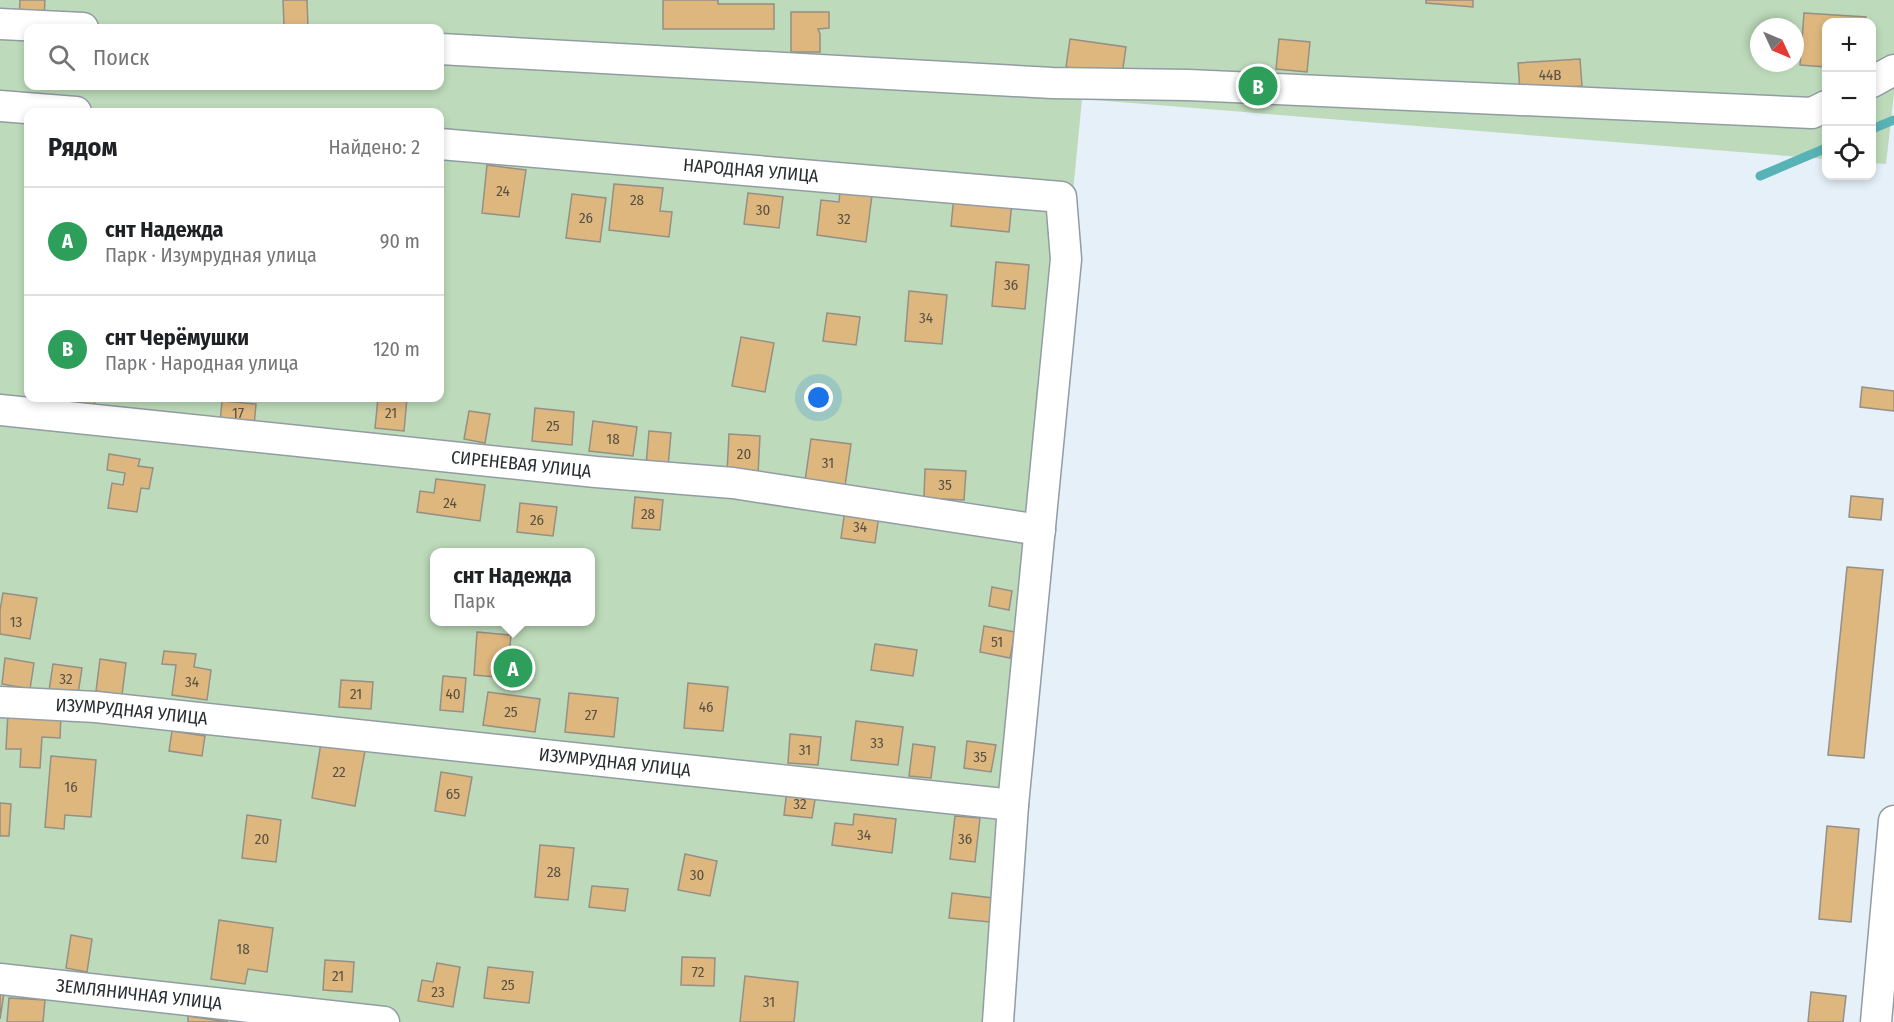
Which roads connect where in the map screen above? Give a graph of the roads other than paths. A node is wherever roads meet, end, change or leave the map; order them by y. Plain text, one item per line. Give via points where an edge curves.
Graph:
1 (0, 24) edge
2 (24, 25) edge
3 (444, 49) edge
4 (1894, 70) edge
5 (1876, 80) edge
6 (0, 106) edge
7 (25, 108) edge
8 (1822, 108) edge
9 (444, 144) edge
10 (0, 410) edge
11 (1040, 530) junction
12 (0, 702) edge
13 (1013, 806) junction
14 (1894, 821) edge
15 (0, 979) edge
16 (384, 1022) edge
17 (998, 1022) edge
18 (1876, 1022) edge

1 - 2 street
3 - 8 street via 1052,83 1200,85 1812,113
4 - 5 street
6 - 7 street
9 - 11 street, НАРОДНАЯ УЛИЦА via 1061,197 1066,259
10 - 11 street, СИРЕНЕВАЯ УЛИЦА via 733,483
11 - 13 street
12 - 13 street, ИЗУМРУДНАЯ УЛИЦА via 96,706
13 - 17 street
14 - 18 street
15 - 16 street, ЗЕМЛЯНИЧНАЯ УЛИЦА

